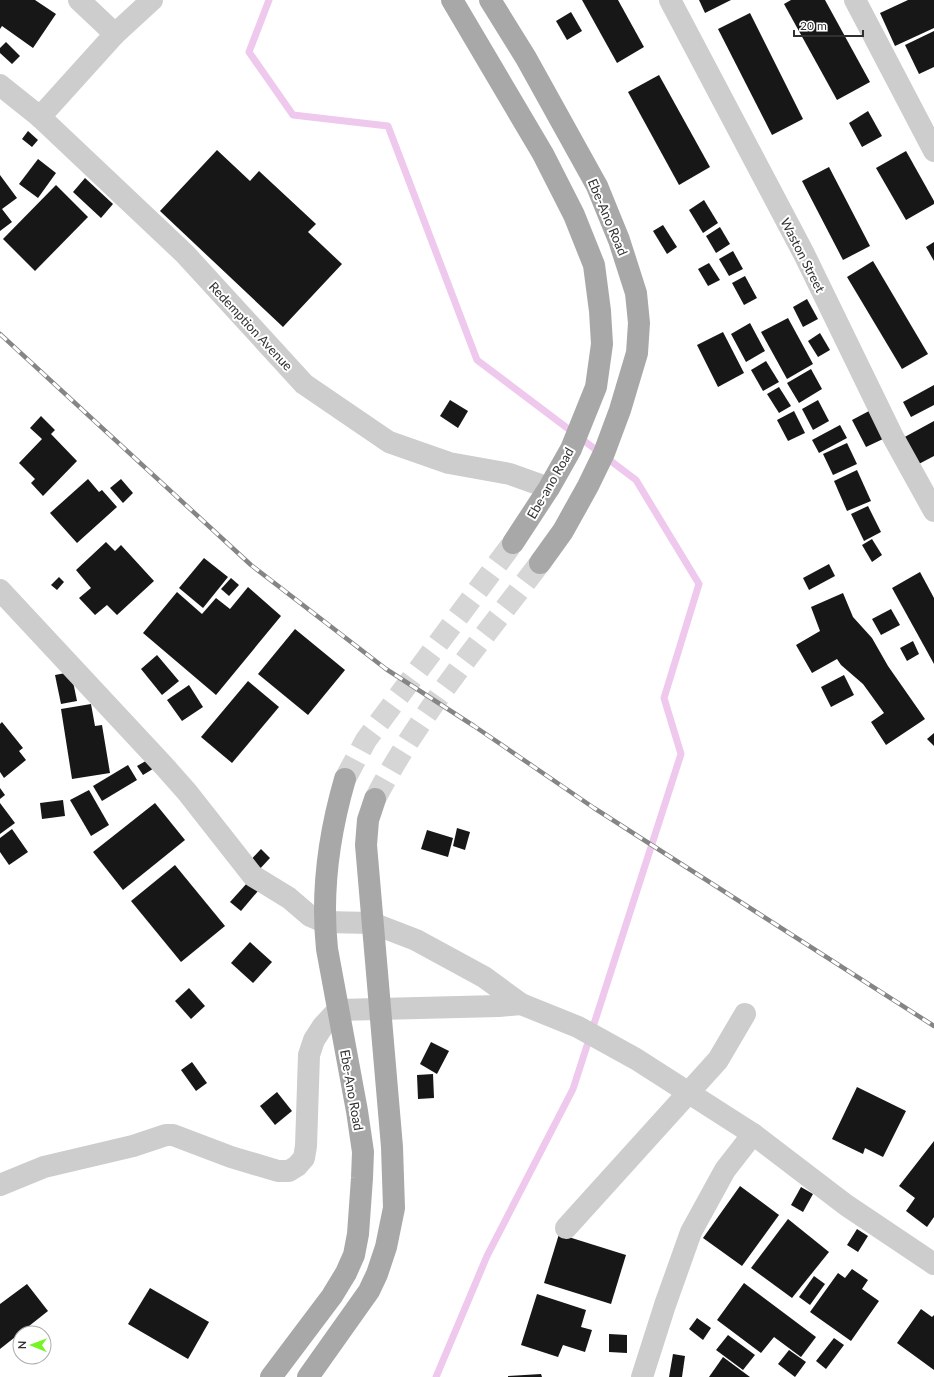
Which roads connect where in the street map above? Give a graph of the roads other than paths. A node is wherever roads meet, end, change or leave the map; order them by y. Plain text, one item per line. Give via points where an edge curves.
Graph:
1 (79, 0) edge
2 (152, 0) edge
3 (452, 0) edge
4 (490, 0) edge
5 (670, 0) edge
6 (855, 0) edge
7 (115, 34) junction
8 (0, 85) edge
9 (40, 117) junction
10 (934, 151) edge
11 (549, 488) junction
12 (934, 511) edge
13 (513, 543) tunnel mouth
14 (540, 563) tunnel mouth
15 (0, 590) edge
16 (345, 779) tunnel mouth
17 (375, 798) tunnel mouth
18 (324, 922) junction
19 (372, 923) junction
20 (521, 1004) junction
21 (380, 1008) junction
22 (338, 1010) junction
23 (745, 1014) dead end
24 (689, 1093) junction
25 (753, 1134) junction
26 (0, 1185) edge
27 (566, 1228) dead end
28 (934, 1264) edge
29 (271, 1377) edge
30 (308, 1377) edge
31 (642, 1377) edge

1 - 7 street
2 - 7 street
3 - 11 main road, Ebe-ano Road via 543,154 574,215 594,265 602,344 596,387 570,449
4 - 14 main road, Ebe-Ano Road via 526,58 597,186 619,240 636,292 639,323 637,353 620,410 600,461 563,531
5 - 12 street, Waston Street via 804,254 893,437
6 - 10 street
7 - 9 street
8 - 9 street, Redemption Avenue
9 - 11 street, Redemption Avenue via 185,254 304,384 389,442 449,463 510,474
11 - 13 main road, Ebe-ano Road
15 - 18 street via 187,792 253,876 289,898 310,916
16 - 18 main road, Ebe-Ano Road via 336,809 328,860
17 - 19 main road via 368,820 366,846
18 - 19 street
18 - 22 main road, Ebe-Ano Road
19 - 20 street via 416,940 477,973
19 - 21 main road
20 - 21 street
20 - 24 street via 578,1027 636,1058
21 - 22 street
21 - 30 main road via 392,1147 394,1208 386,1247 369,1291
22 - 26 street via 323,1026 314,1040 309,1055 304,1158 289,1171 278,1171 231,1157 173,1135 44,1167
22 - 29 main road, Ebe-Ano Road via 362,1152 358,1234 354,1255 346,1273 332,1296
23 - 24 street via 718,1060
24 - 25 street
24 - 27 street
25 - 28 street via 846,1205
25 - 31 street via 725,1170 691,1232

